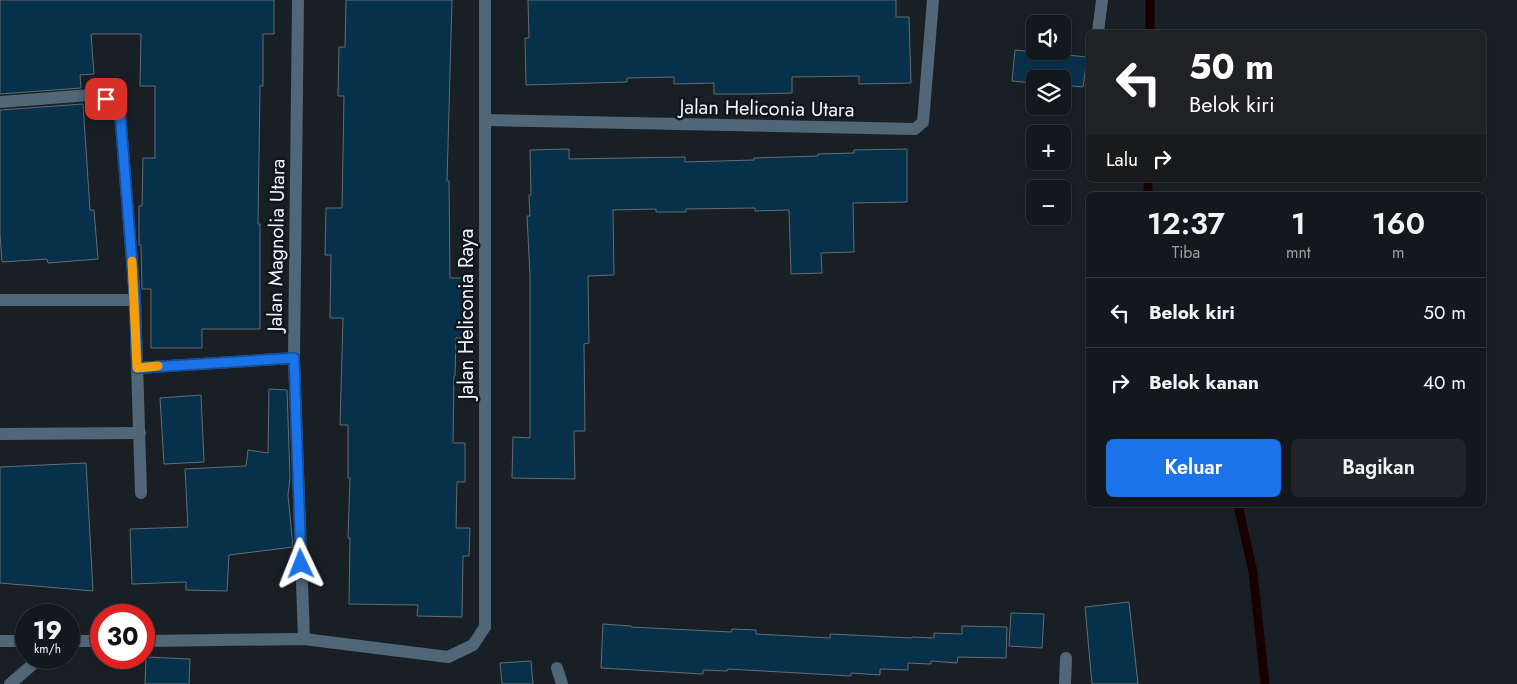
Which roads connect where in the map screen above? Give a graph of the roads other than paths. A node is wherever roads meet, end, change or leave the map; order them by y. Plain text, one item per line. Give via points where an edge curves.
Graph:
1 (298, 0) edge
2 (485, 0) edge
3 (933, 0) edge
4 (1102, 0) edge
5 (1098, 30) edge
6 (0, 102) edge
7 (485, 120) junction
8 (0, 300) edge
9 (135, 300) junction
10 (294, 358) junction
11 (137, 368) junction
12 (140, 433) junction
13 (0, 434) edge
14 (141, 493) dead end
15 (304, 639) junction
16 (0, 641) edge
17 (15, 641) edge
18 (155, 641) edge
19 (1066, 658) dead end
20 (556, 668) dead end
21 (27, 669) edge
22 (10, 684) edge
23 (562, 684) edge
24 (1064, 684) edge

1 - 10 street, Jalan Magnolia Utara
2 - 7 street, Jalan Heliconia Raya
3 - 7 street, Jalan Heliconia Utara via 923,122 915,129
4 - 5 street
6 - 9 street via 90,95 106,99 120,112
7 - 15 street, Jalan Heliconia Raya via 486,627 472,645 448,657
8 - 9 street
9 - 11 street
10 - 11 street
10 - 15 street, Jalan Magnolia Utara
11 - 12 street
12 - 13 street
12 - 14 street
15 - 18 street
16 - 17 street
19 - 24 street
20 - 23 street
21 - 22 street

